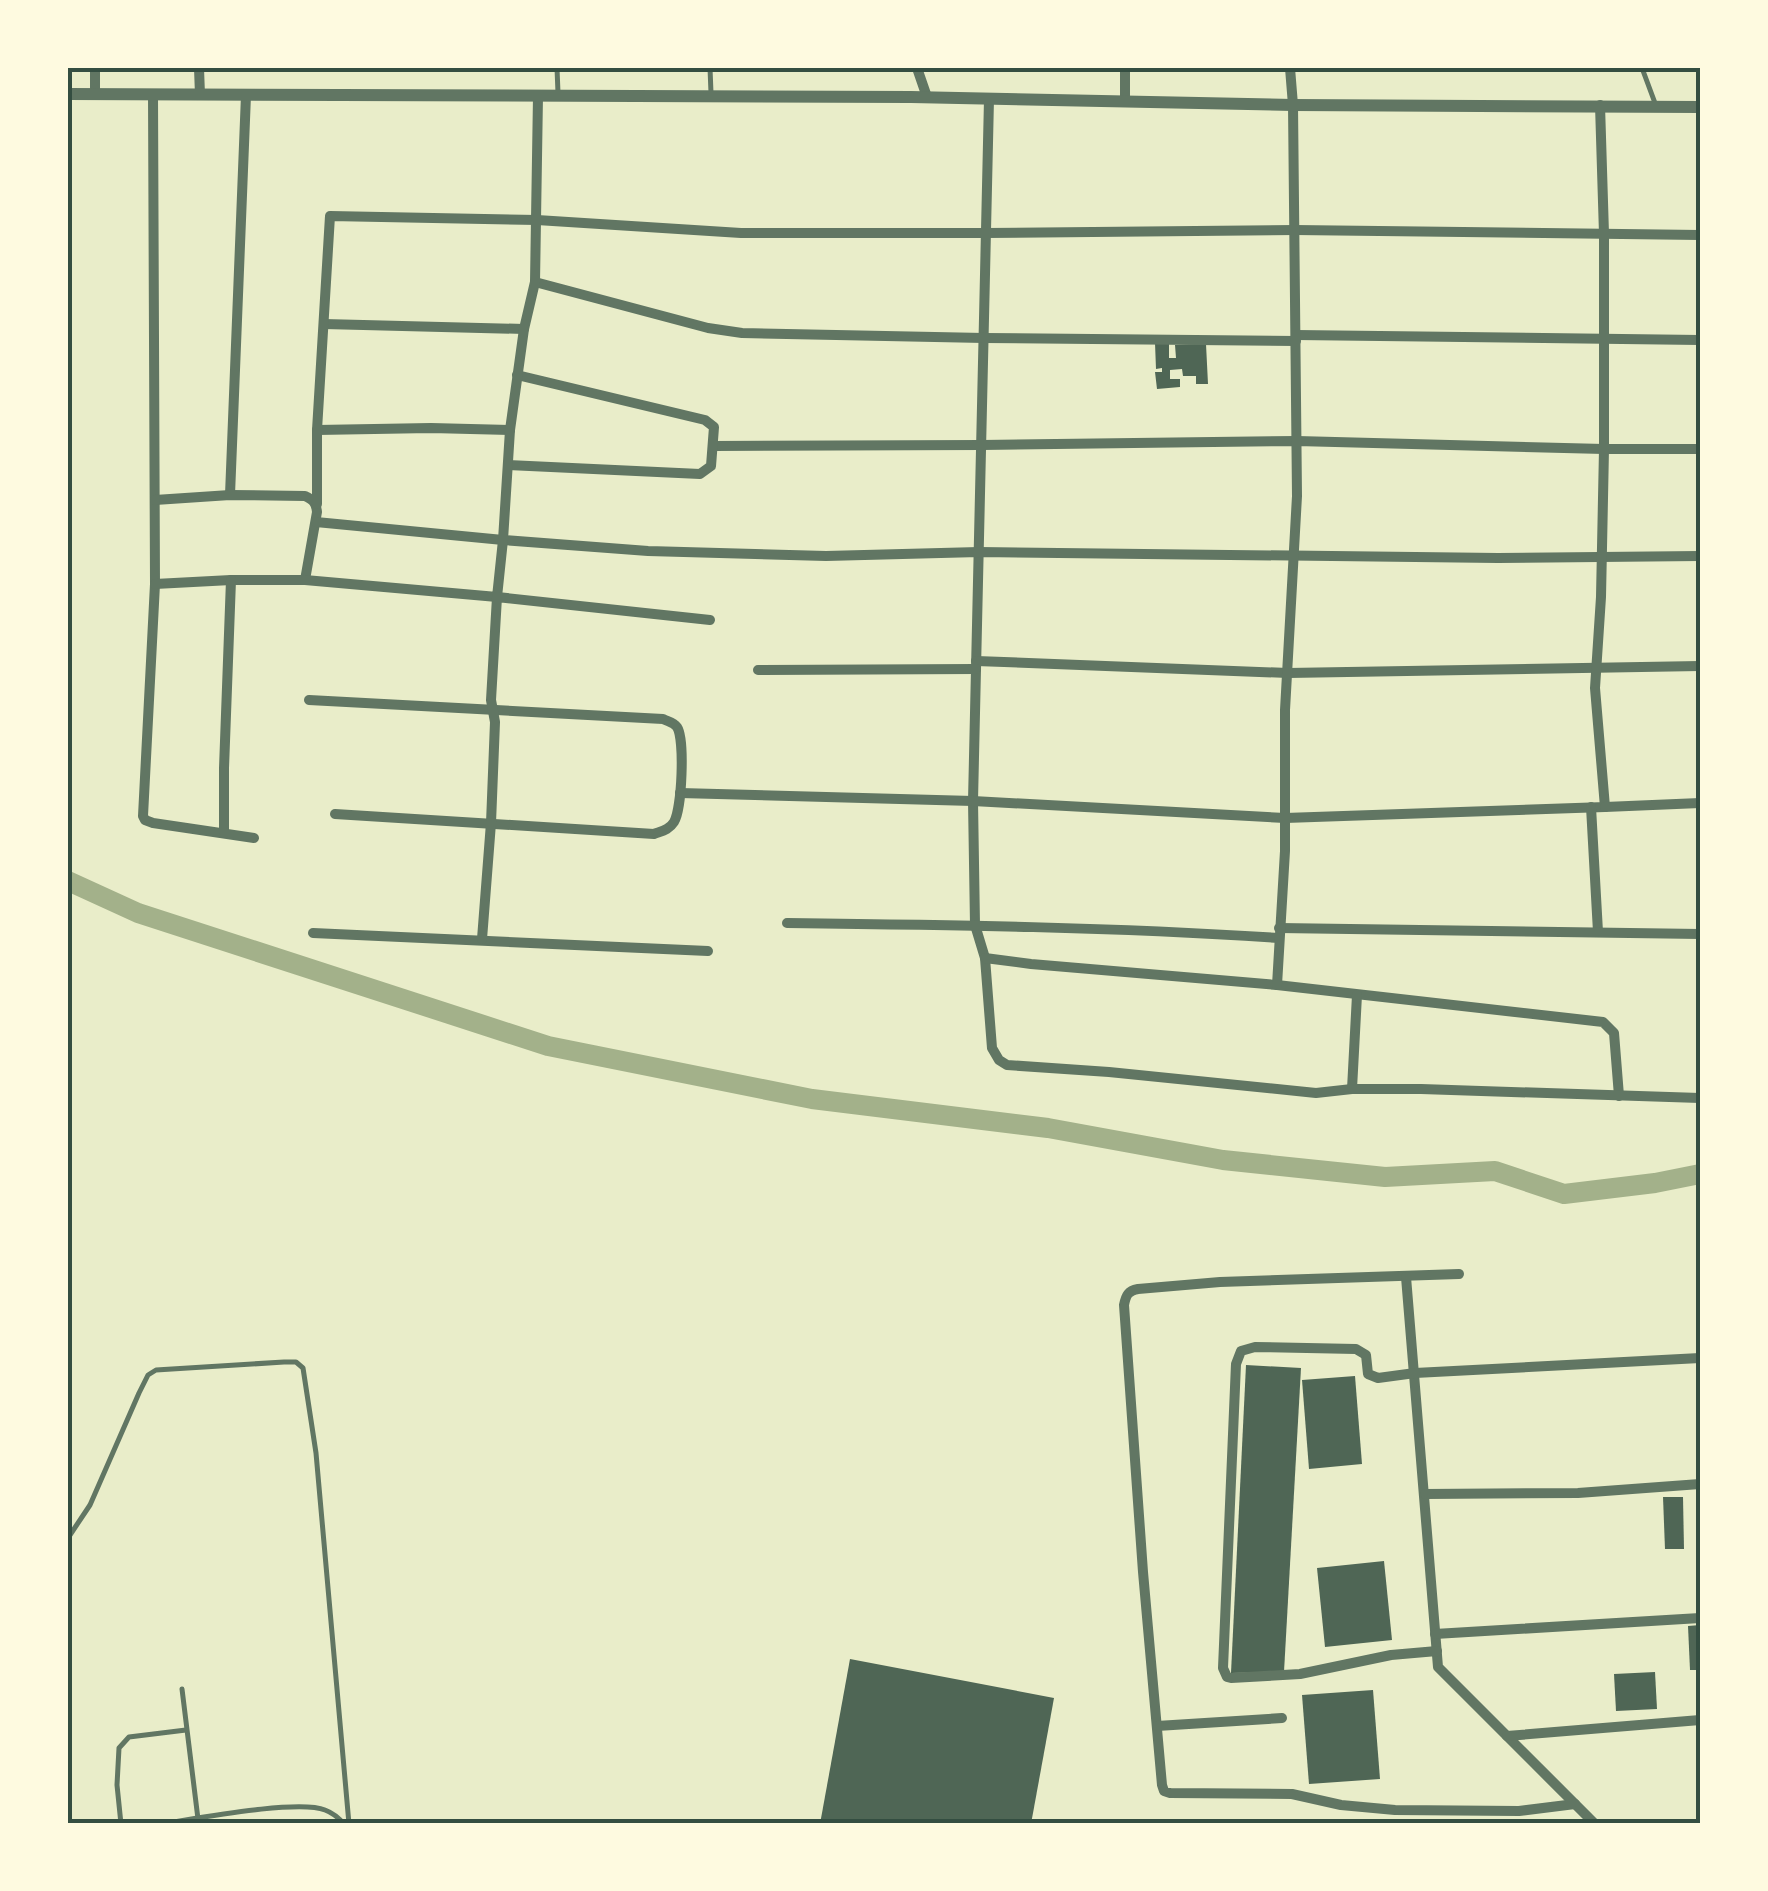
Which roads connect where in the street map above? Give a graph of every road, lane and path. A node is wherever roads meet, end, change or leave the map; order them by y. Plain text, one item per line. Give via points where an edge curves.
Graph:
1 (95, 68) edge
2 (199, 68) edge
3 (557, 68) edge
4 (710, 68) edge
5 (917, 68) edge
6 (1125, 68) edge
7 (1290, 68) edge
8 (1642, 68) edge
9 (68, 94) edge
10 (95, 94) junction
11 (153, 94) junction
12 (200, 94) junction
13 (246, 95) junction
14 (538, 96) junction
15 (558, 96) junction
16 (711, 96) junction
17 (927, 97) junction
18 (989, 99) junction
19 (1125, 102) junction
20 (1600, 105) junction
21 (1293, 106) junction
22 (1656, 106) junction
23 (1700, 107) edge
24 (537, 220) junction
25 (1294, 230) junction
26 (986, 233) junction
27 (1604, 234) junction
28 (1700, 235) edge
29 (535, 282) junction
30 (324, 324) junction
31 (524, 330) junction
32 (984, 338) junction
33 (1296, 338) junction
34 (1604, 338) junction
35 (1700, 340) edge
36 (517, 375) junction
37 (317, 430) junction
38 (510, 430) junction
39 (1297, 441) junction
40 (714, 446) junction
41 (982, 446) junction
42 (1604, 449) junction
43 (1700, 450) edge
44 (508, 465) junction
45 (230, 495) junction
46 (155, 500) junction
47 (316, 504) junction
48 (316, 522) junction
49 (503, 540) junction
50 (979, 552) junction
51 (1602, 555) junction
52 (1294, 556) junction
53 (1700, 556) edge
54 (231, 580) junction
55 (305, 580) junction
56 (156, 584) junction
57 (497, 597) junction
58 (710, 620) dead end
59 (976, 665) junction
60 (1700, 666) edge
61 (1597, 668) junction
62 (758, 670) dead end
63 (1288, 673) junction
64 (308, 700) dead end
65 (492, 710) junction
66 (680, 793) junction
67 (973, 801) junction
68 (1700, 802) edge
69 (1605, 806) junction
70 (1591, 807) junction
71 (335, 814) dead end
72 (1285, 818) junction
73 (491, 823) junction
74 (224, 834) junction
75 (254, 838) dead end
76 (787, 922) dead end
77 (975, 925) junction
78 (1598, 932) junction
79 (313, 933) dead end
80 (1279, 933) junction
81 (1700, 934) edge
82 (482, 939) junction
83 (708, 950) dead end
84 (985, 958) junction
85 (1277, 985) junction
86 (1357, 994) junction
87 (1352, 1089) junction
88 (1619, 1096) junction
89 (1700, 1098) edge
90 (1459, 1274) dead end
91 (1406, 1277) junction
92 (1700, 1358) edge
93 (1415, 1373) junction
94 (1700, 1484) edge
95 (1425, 1494) junction
96 (68, 1538) edge
97 (1700, 1618) edge
98 (1435, 1634) junction
99 (1437, 1651) junction
100 (182, 1689) dead end
101 (1282, 1718) dead end
102 (1700, 1720) edge
103 (1157, 1726) junction
104 (186, 1730) junction
105 (1507, 1736) junction
106 (1576, 1804) junction
107 (198, 1818) junction
108 (121, 1824) edge
109 (160, 1824) edge
110 (346, 1824) edge
111 (1595, 1824) edge

1 - 10 street
2 - 12 street
3 - 15 lane
4 - 16 lane
5 - 17 street
6 - 19 street
7 - 21 street
8 - 22 lane
9 - 10 street
10 - 11 street
11 - 12 street
11 - 46 street
12 - 13 street
13 - 14 street
13 - 45 street
14 - 15 street
14 - 24 street
15 - 16 street
16 - 17 street
17 - 18 street
18 - 19 street
18 - 26 street
19 - 21 street
20 - 21 street
20 - 22 street
20 - 27 street
21 - 25 street
22 - 23 street
24 - 26 street via 741,233
24 - 29 street
24 - 30 street via 330,216
25 - 26 street
25 - 27 street
25 - 33 street
26 - 32 street
27 - 28 street
27 - 34 street
29 - 31 street
29 - 32 street via 742,333
30 - 31 street
30 - 37 street
31 - 36 street
32 - 33 street
32 - 41 street
33 - 34 street
33 - 39 street
34 - 35 street
34 - 42 street
36 - 38 street
36 - 40 street via 704,420 714,427
37 - 38 street
37 - 47 street
38 - 44 street
39 - 41 street
39 - 42 street
39 - 52 street
40 - 41 street
40 - 44 street via 710,466 700,474
41 - 50 street
42 - 43 street
42 - 51 street
44 - 49 street
45 - 46 street
45 - 47 street via 305,496
46 - 56 street
47 - 48 street
48 - 49 street
48 - 55 street
49 - 50 street via 648,552
49 - 57 street
50 - 52 street
50 - 59 street
51 - 52 street
51 - 53 street
51 - 61 street
52 - 63 street
54 - 55 street
54 - 56 street
54 - 74 street
55 - 57 street
56 - 74 street via 145,820
57 - 58 street
57 - 65 street
59 - 62 street
59 - 63 street
59 - 67 street
60 - 61 street
61 - 63 street
61 - 69 street
63 - 72 street
64 - 65 street
65 - 66 street via 672,723 681,739
65 - 73 street
66 - 67 street
66 - 73 street via 676,820 654,834
67 - 72 street
67 - 77 street
68 - 69 street
69 - 70 street
70 - 72 street
70 - 78 street
71 - 73 street
72 - 80 street
73 - 82 street
74 - 75 street
76 - 77 street
77 - 80 street
77 - 84 street
78 - 80 street
78 - 81 street
79 - 82 street
80 - 85 street
82 - 83 street
84 - 85 street
84 - 87 street via 992,1048 1007,1065 1316,1093
85 - 86 street
86 - 87 street
86 - 88 street via 1603,1022 1614,1032
87 - 88 street
88 - 89 street
90 - 91 street
91 - 93 street
91 - 103 street via 1220,1282 1138,1289 1126,1296
92 - 93 street
93 - 95 street
93 - 99 street via 1368,1374 1366,1355 1356,1349 1241,1351 1223,1668 1231,1678 1300,1674
94 - 95 street via 1578,1494
95 - 98 street
96 - 110 lane via 90,1505 148,1375 284,1362 303,1368
97 - 98 street
98 - 99 street
99 - 105 street via 1438,1667
100 - 104 lane
101 - 103 street
102 - 105 street
103 - 106 street via 1162,1785 1170,1793 1280,1794 1396,1810 1519,1811
104 - 107 lane
104 - 108 lane via 129,1736 119,1748
105 - 106 street
106 - 111 street
107 - 109 lane
107 - 110 lane via 290,1806 322,1808

